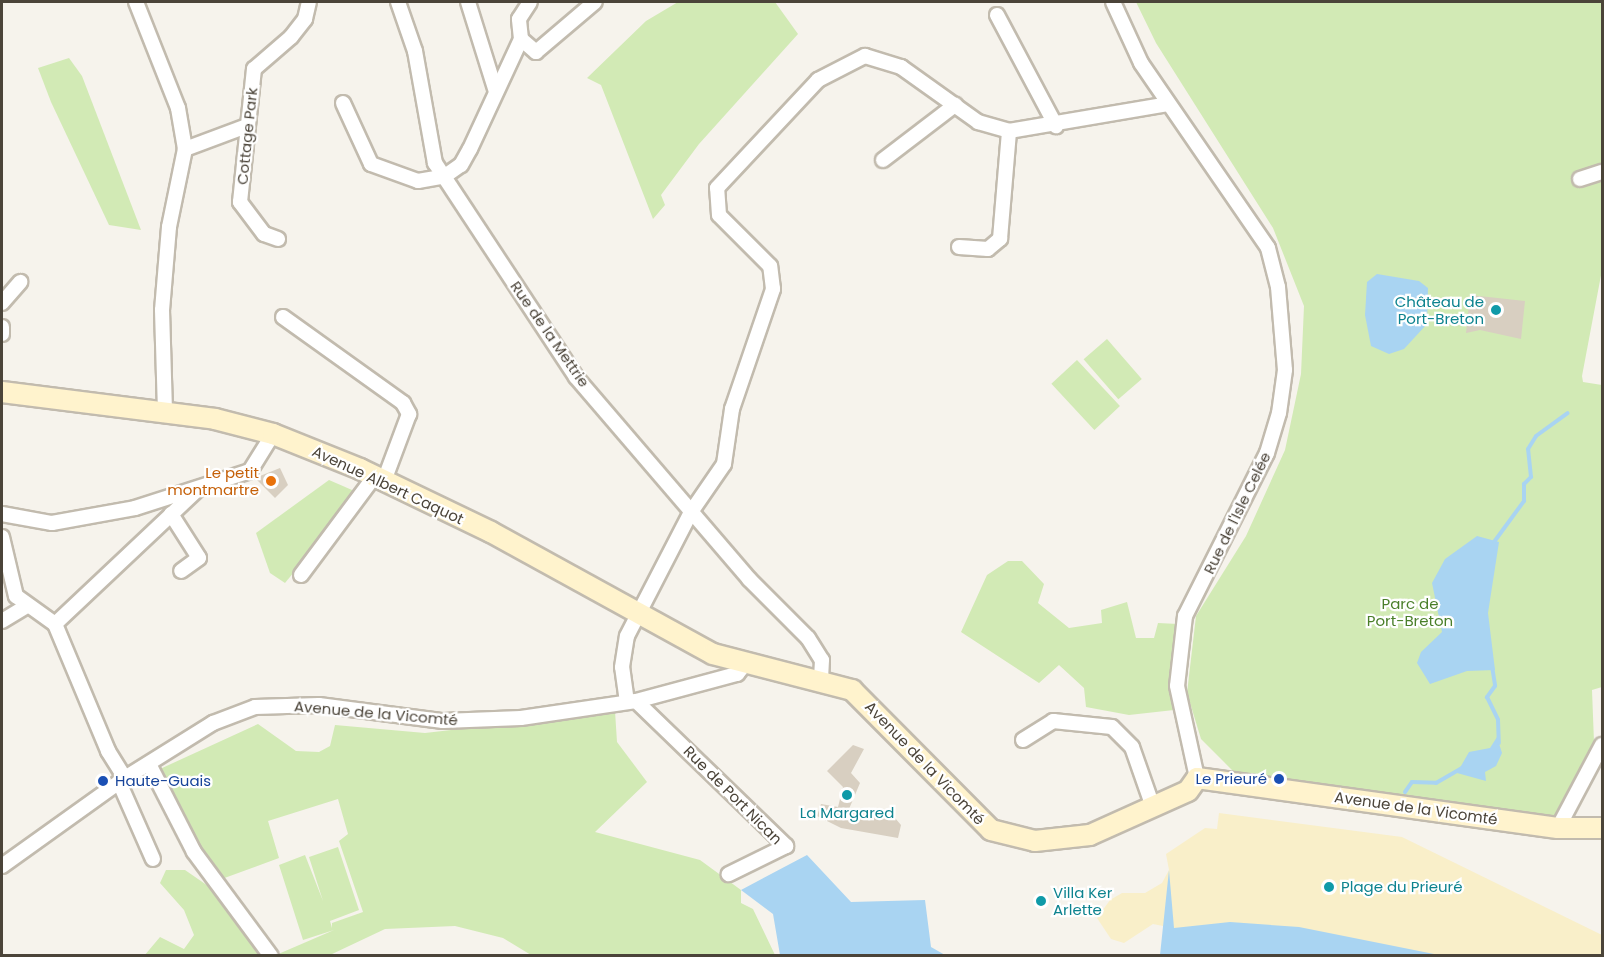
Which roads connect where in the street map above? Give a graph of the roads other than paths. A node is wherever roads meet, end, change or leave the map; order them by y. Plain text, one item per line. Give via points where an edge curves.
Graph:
1 (136, 2) edge
2 (309, 2) edge
3 (398, 2) edge
4 (468, 2) edge
5 (530, 2) edge
6 (595, 2) edge
7 (1113, 2) edge
8 (997, 15) dead end
9 (520, 39) junction
10 (496, 92) junction
11 (343, 103) dead end
12 (1168, 104) junction
13 (955, 105) junction
14 (247, 126) junction
15 (1056, 126) junction
16 (1009, 131) junction
17 (185, 149) junction
18 (883, 160) dead end
19 (1602, 172) edge
20 (445, 176) junction
21 (1580, 179) dead end
22 (278, 239) dead end
23 (959, 248) dead end
24 (20, 282) dead end
25 (2, 303) edge
26 (283, 317) dead end
27 (2, 327) edge
28 (2, 334) edge
29 (2, 392) edge
30 (165, 412) junction
31 (273, 434) junction
32 (379, 479) junction
33 (199, 487) junction
34 (691, 512) junction
35 (2, 514) edge
36 (171, 514) junction
37 (2, 537) edge
38 (181, 571) dead end
39 (301, 575) dead end
40 (25, 607) junction
41 (637, 611) junction
42 (2, 621) edge
43 (55, 624) junction
44 (746, 663) junction
45 (821, 678) junction
46 (632, 701) junction
47 (1023, 741) dead end
48 (1602, 745) edge
49 (148, 764) junction
50 (1197, 778) junction
51 (122, 780) junction
52 (1153, 807) junction
53 (1558, 828) junction
54 (1602, 828) edge
55 (153, 859) dead end
56 (2, 866) edge
57 (729, 874) dead end
58 (271, 956) edge

1 - 17 street via 178,108
2 - 14 street, Cottage Park via 305,19 291,37 254,69
3 - 20 street, Rue de la Mettrie via 415,51 435,163
4 - 10 street
5 - 9 street via 519,19
6 - 9 street via 536,52
7 - 12 street, Rue de l'Isle Celée via 1141,63
8 - 15 street
9 - 10 street
10 - 20 street via 461,165
11 - 20 street via 371,164 418,181
12 - 15 street
12 - 50 street, Rue de l'Isle Celée via 1268,248 1278,287 1285,370 1267,453 1185,616 1177,686
13 - 16 street via 978,123
13 - 18 street
13 - 34 street via 901,67 865,56 819,80 717,188 719,215 770,266 773,289 732,409 724,464
14 - 17 street, Cottage Park
14 - 22 street, Cottage Park via 240,202 264,234
15 - 16 street
16 - 23 street via 1000,239 988,249
17 - 30 street via 169,227 162,310
19 - 21 street
20 - 34 street, Rue de la Mettrie via 576,377
24 - 25 street
26 - 32 street via 403,403 409,414
27 - 28 street
29 - 30 main road, Avenue Albert Caquot
30 - 31 main road, Avenue Albert Caquot
31 - 32 main road, Avenue Albert Caquot
31 - 33 street via 250,471
32 - 39 street
32 - 41 main road, Avenue Albert Caquot
33 - 35 street via 135,508 52,523
33 - 36 street
34 - 41 street
34 - 45 street, Rue de la Mettrie via 808,638 822,660
36 - 38 street via 199,558
36 - 43 street
37 - 40 street via 10,585
40 - 42 street
40 - 43 street
41 - 44 main road, Avenue Albert Caquot via 713,654
41 - 46 street via 622,667
43 - 51 street
44 - 45 main road, Avenue de la Vicomté
44 - 46 street, Avenue de la Vicomté via 737,674
45 - 52 main road, Avenue de la Vicomté via 872,705 991,830 1035,841 1063,841 1090,835
46 - 49 street, Avenue de la Vicomté via 521,718 442,721 319,705 255,706 213,723
46 - 57 street, Rue de Port Nican via 786,846
47 - 52 street via 1053,721 1112,727 1132,747
48 - 53 street
49 - 51 street, Avenue de la Vicomté
49 - 58 street via 194,852
50 - 52 main road, Avenue de la Vicomté via 1188,791
50 - 53 main road, Avenue de la Vicomté
51 - 55 street
51 - 56 street, Avenue de la Vicomté
53 - 54 main road, Avenue de la Vicomté

